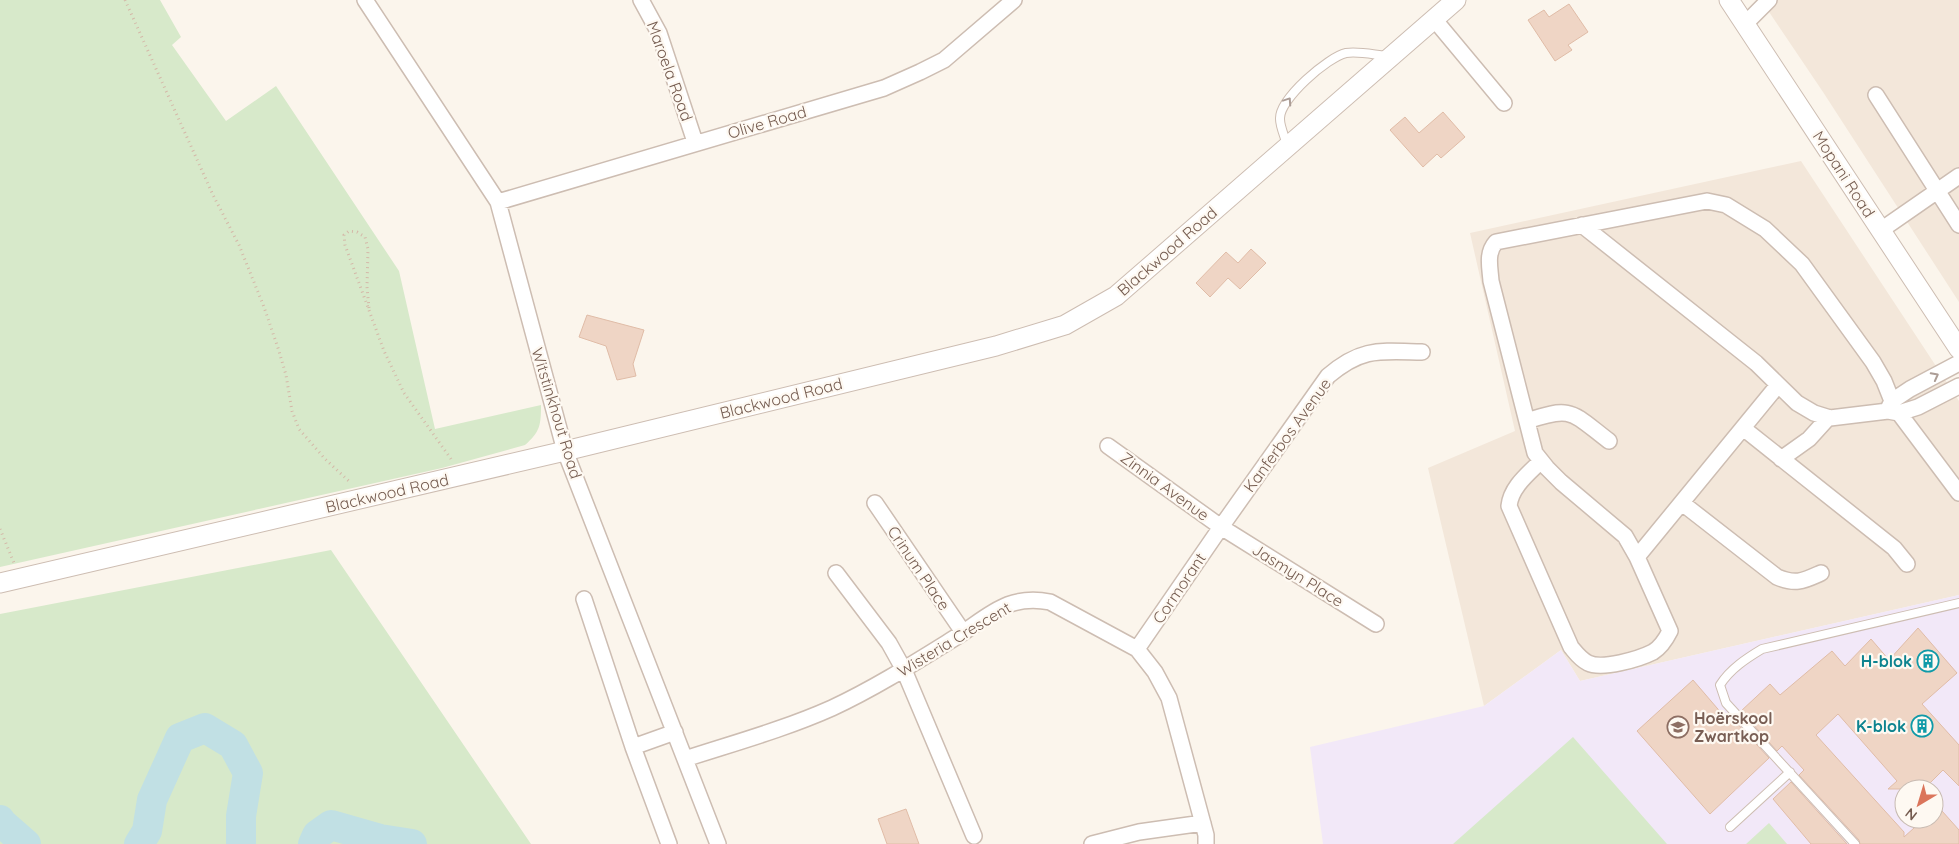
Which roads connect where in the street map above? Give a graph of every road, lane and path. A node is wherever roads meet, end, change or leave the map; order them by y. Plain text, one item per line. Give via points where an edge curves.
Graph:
1 (125, 0) edge
2 (365, 0) edge
3 (641, 0) edge
4 (1014, 0) edge
5 (1456, 0) edge
6 (1729, 0) edge
7 (1769, 0) edge
8 (1434, 19) junction
9 (1745, 24) junction
10 (1390, 56) junction
11 (1876, 95) dead end
12 (1504, 103) dead end
13 (695, 142) junction
14 (1288, 147) junction
15 (1959, 176) edge
16 (1937, 191) junction
17 (498, 202) junction
18 (1582, 225) junction
19 (1959, 225) edge
20 (1881, 230) junction
21 (369, 308) junction
22 (1959, 349) edge
23 (1422, 352) dead end
24 (1959, 363) edge
25 (1778, 385) junction
26 (1959, 386) edge
27 (1893, 408) junction
28 (1828, 418) junction
29 (1527, 421) junction
30 (1742, 428) junction
31 (1609, 441) dead end
32 (1108, 446) dead end
33 (565, 451) junction
34 (1781, 459) junction
35 (1541, 461) junction
36 (465, 474) junction
37 (1959, 493) edge
38 (368, 497) junction
39 (1682, 502) junction
40 (876, 503) dead end
41 (1221, 527) junction
42 (0, 529) edge
43 (1637, 557) junction
44 (1907, 564) dead end
45 (836, 573) dead end
46 (1821, 573) dead end
47 (20, 578) junction
48 (0, 583) edge
49 (584, 599) dead end
50 (1959, 603) edge
51 (1376, 624) dead end
52 (963, 632) junction
53 (1137, 649) junction
54 (904, 670) junction
55 (675, 732) junction
56 (633, 747) junction
57 (685, 759) junction
58 (1790, 772) junction
59 (1203, 823) junction
60 (1730, 827) dead end
61 (974, 836) dead end
62 (1135, 838) edge
63 (669, 844) edge
64 (718, 844) edge
65 (1092, 844) edge
66 (1206, 844) edge
67 (1855, 844) edge

1 - 38 path via 264,307 299,429 325,460
2 - 17 street, Witstinkhout Road
3 - 13 street, Maroela Road via 659,33
4 - 13 street, Olive Road via 944,60 920,72 884,88
5 - 8 street, Blackwood Road
6 - 9 street, Mopani Road
7 - 9 street
8 - 10 street, Blackwood Road
8 - 12 street
9 - 20 street, Mopani Road
10 - 14 street, Blackwood Road
14 -> 10 lane via 1280,118 1282,111 1288,99 1324,64 1346,53
11 - 16 street
13 - 17 street, Olive Road
14 - 33 street, Blackwood Road via 1116,296 1066,325 996,346
15 - 16 street
16 - 19 street
16 - 20 street
17 - 33 street, Witstinkhout Road
18 - 25 street via 1756,363
18 - 27 street via 1707,201 1726,205 1765,229 1802,264 1873,362 1884,381
18 - 29 street via 1496,242 1491,247 1488,259 1491,282
20 - 22 street, Mopani Road
21 - 21 path via 345,245 344,235 349,231 365,237
21 - 36 path via 384,351 404,393 447,455
23 - 41 street, Kanferbos Avenue via 1370,353 1351,359 1328,376
27 -> 24 street via 1910,389
25 - 28 street via 1814,414
25 - 30 street
26 - 27 street via 1918,407
27 - 28 street
27 - 37 street
28 - 34 street via 1809,439
29 - 31 street via 1550,413 1572,413
29 - 35 street via 1535,453
30 - 34 street
30 - 39 street
32 - 41 street, Zinnia Avenue
33 - 36 street, Blackwood Road
33 - 55 street, Witstinkhout Road
34 - 44 street via 1894,548
35 - 43 street via 1625,536
35 - 43 street via 1517,486 1509,506 1570,647 1589,664 1599,666 1638,658 1666,641 1670,631 1668,623
36 - 38 street, Blackwood Road
38 - 47 street, Blackwood Road
39 - 43 street
39 - 46 street via 1777,577 1803,582
40 - 52 street, Crinum Place
41 - 51 street, Jasmyn Place
41 - 53 street, Cormorant
42 - 47 path
45 - 54 street via 889,643
47 - 48 street, Blackwood Road
49 - 56 street
50 - 58 lane via 1762,649 1724,678 1720,685 1726,703
52 - 53 street, Wisteria Crescent via 1008,604 1028,599 1050,602
52 - 54 street, Wisteria Crescent
53 - 59 street, Wisteria Crescent via 1169,698
54 - 57 street, Wisteria Crescent via 832,708
54 - 61 street
55 - 56 street
55 - 57 street, Witstinkhout Road
56 - 63 street
57 - 64 street, Witstinkhout Road
58 - 60 lane
58 - 67 lane
59 - 62 street
59 - 66 street, Wisteria Crescent
62 - 65 street

